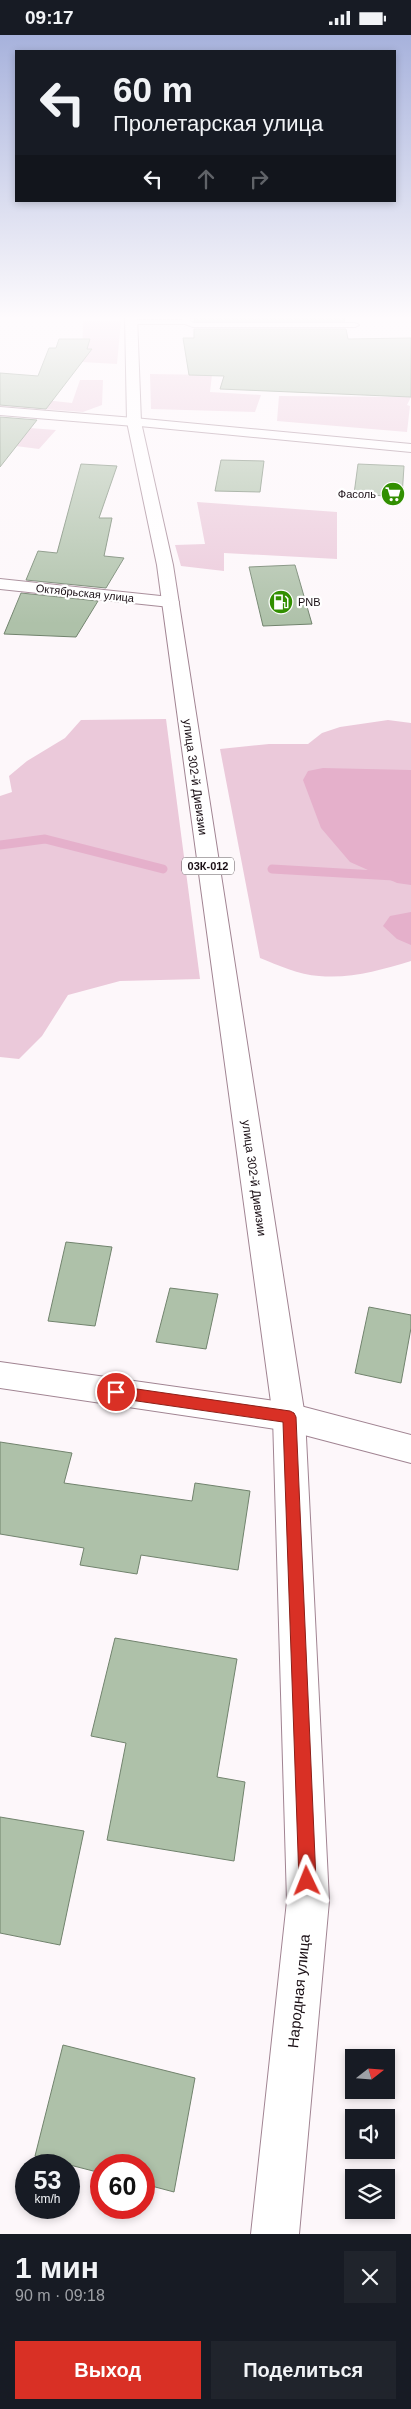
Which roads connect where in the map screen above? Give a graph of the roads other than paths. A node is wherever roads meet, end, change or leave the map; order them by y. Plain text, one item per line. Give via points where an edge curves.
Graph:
1 (93, 419) edge
2 (134, 419) edge
3 (134, 422) junction
4 (411, 448) edge
5 (0, 584) edge
6 (170, 602) junction
7 (0, 1375) edge
8 (290, 1417) junction
9 (411, 1449) edge
10 (276, 2234) edge

1 - 3 main road
2 - 3 main road, улица 302-й Дивизии / 03К-012
3 - 4 main road
3 - 6 main road, улица 302-й Дивизии / 03К-012
5 - 6 main road, Октябрьская улица
6 - 8 main road, улица 302-й Дивизии / 03К-012
7 - 8 main road
8 - 9 main road
8 - 10 main road, Народная улица / 03К-012 via 308,1901

